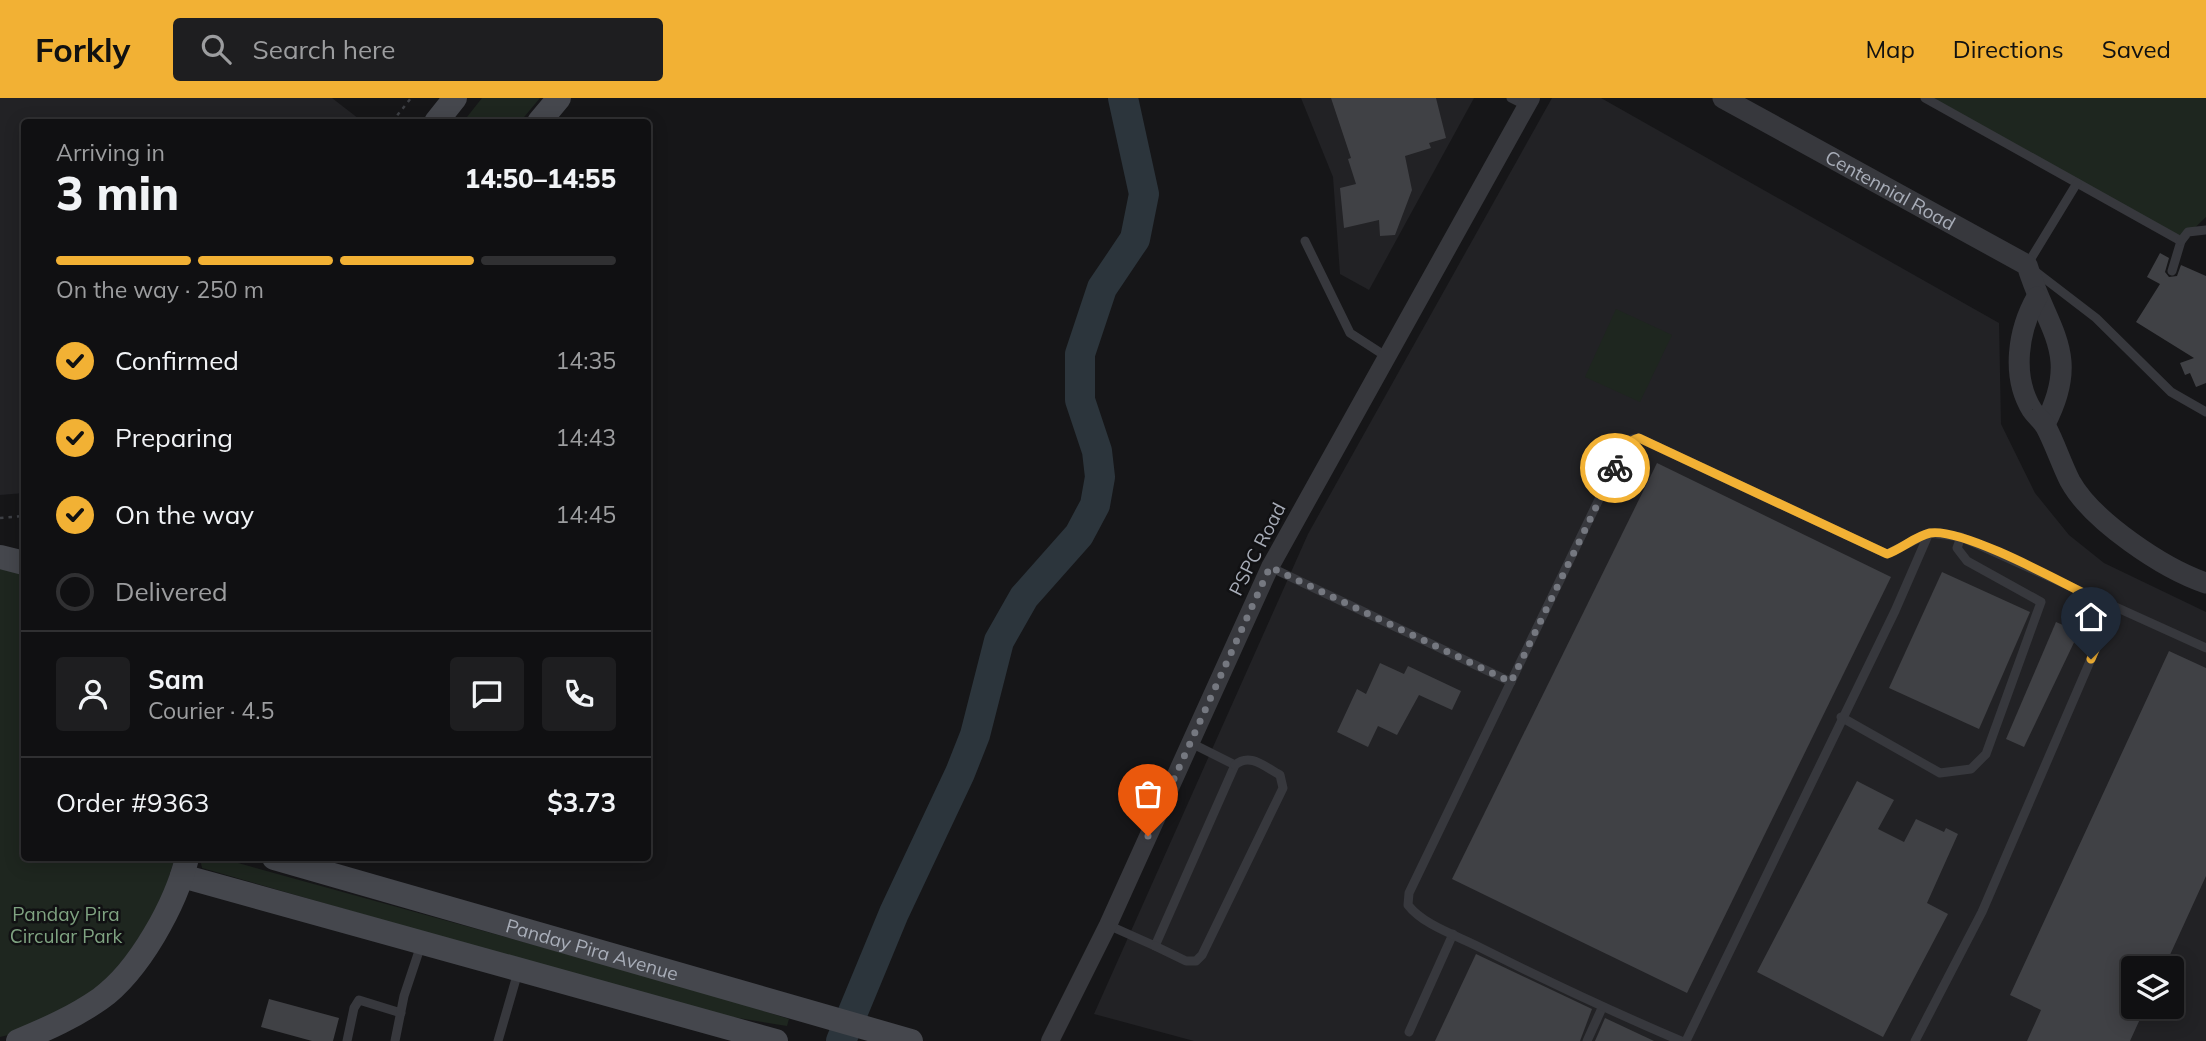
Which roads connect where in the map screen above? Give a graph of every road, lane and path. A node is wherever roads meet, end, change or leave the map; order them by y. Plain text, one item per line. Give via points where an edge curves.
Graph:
1 (411, 98) edge
2 (455, 98) edge
3 (559, 98) edge
4 (1723, 98) edge
5 (1925, 98) edge
6 (1523, 101) edge
7 (394, 119) edge
8 (438, 119) edge
9 (542, 119) edge
10 (2077, 183) junction
11 (2206, 230) edge
12 (1305, 241) dead end
13 (2180, 241) junction
14 (2027, 265) junction
15 (2172, 271) dead end
16 (2037, 297) junction
17 (1387, 357) junction
18 (2206, 412) edge
19 (2045, 424) junction
20 (21, 516) edge
21 (0, 518) edge
22 (1929, 533) junction
23 (1961, 537) junction
24 (0, 557) edge
25 (21, 561) edge
26 (1270, 567) junction
27 (2206, 583) edge
28 (2113, 608) junction
29 (2206, 648) edge
30 (1511, 682) junction
31 (1841, 717) junction
32 (1191, 743) junction
33 (1235, 765) junction
34 (284, 861) edge
35 (185, 867) edge
36 (1108, 925) junction
37 (1452, 934) junction
38 (423, 941) junction
39 (1155, 946) junction
40 (519, 970) junction
41 (1602, 1008) junction
42 (401, 1013) junction
43 (1409, 1031) dead end
44 (1052, 1039) edge
45 (18, 1041) edge
46 (347, 1041) edge
47 (395, 1041) edge
48 (498, 1041) edge
49 (775, 1041) edge
50 (911, 1041) edge
51 (1587, 1041) edge
52 (1681, 1041) edge
53 (1686, 1041) edge
54 (1915, 1041) edge

1 - 7 path
2 - 8 main road
3 - 9 main road
4 - 14 street, Centennial Road
5 - 10 lane
6 - 17 street, PSPC Road
10 - 13 lane
10 - 14 lane
11 - 13 lane via 2188,232
12 - 17 lane via 1350,333
13 - 15 lane
14 - 16 street
14 - 18 lane via 2096,318 2171,392
16 - 19 street via 2061,358 2062,383
16 - 19 street via 2023,328 2019,359 2024,392
17 - 26 street, PSPC Road
19 - 27 street via 2071,483 2102,517 2166,566
20 - 21 path
22 - 23 lane
22 - 30 lane via 1887,554 1639,438 1632,439
22 - 31 lane
23 - 28 lane
23 - 31 lane via 1957,548 1967,561 2042,606 1986,754 1971,769 1940,773
24 - 25 main road
26 - 30 lane
26 - 32 street, PSPC Road
28 - 29 lane
28 - 54 lane via 1982,912
30 - 37 lane via 1409,893 1408,905 1414,914
31 - 53 lane
32 - 33 lane
32 - 36 street, PSPC Road
33 - 39 lane
33 - 39 lane via 1250,759 1280,775 1283,788 1202,955 1186,961
34 - 50 main road, Panday Pira Avenue
35 - 38 main road, Panday Pira Avenue
35 - 45 main road via 140,957 102,998 61,1023
36 - 39 lane
36 - 44 street, PSPC Road
37 - 41 lane
37 - 43 lane
38 - 40 main road, Panday Pira Avenue
38 - 42 lane
40 - 48 lane
40 - 49 main road, Panday Pira Avenue
41 - 51 lane
41 - 52 lane
42 - 46 lane via 359,1000
42 - 47 lane

